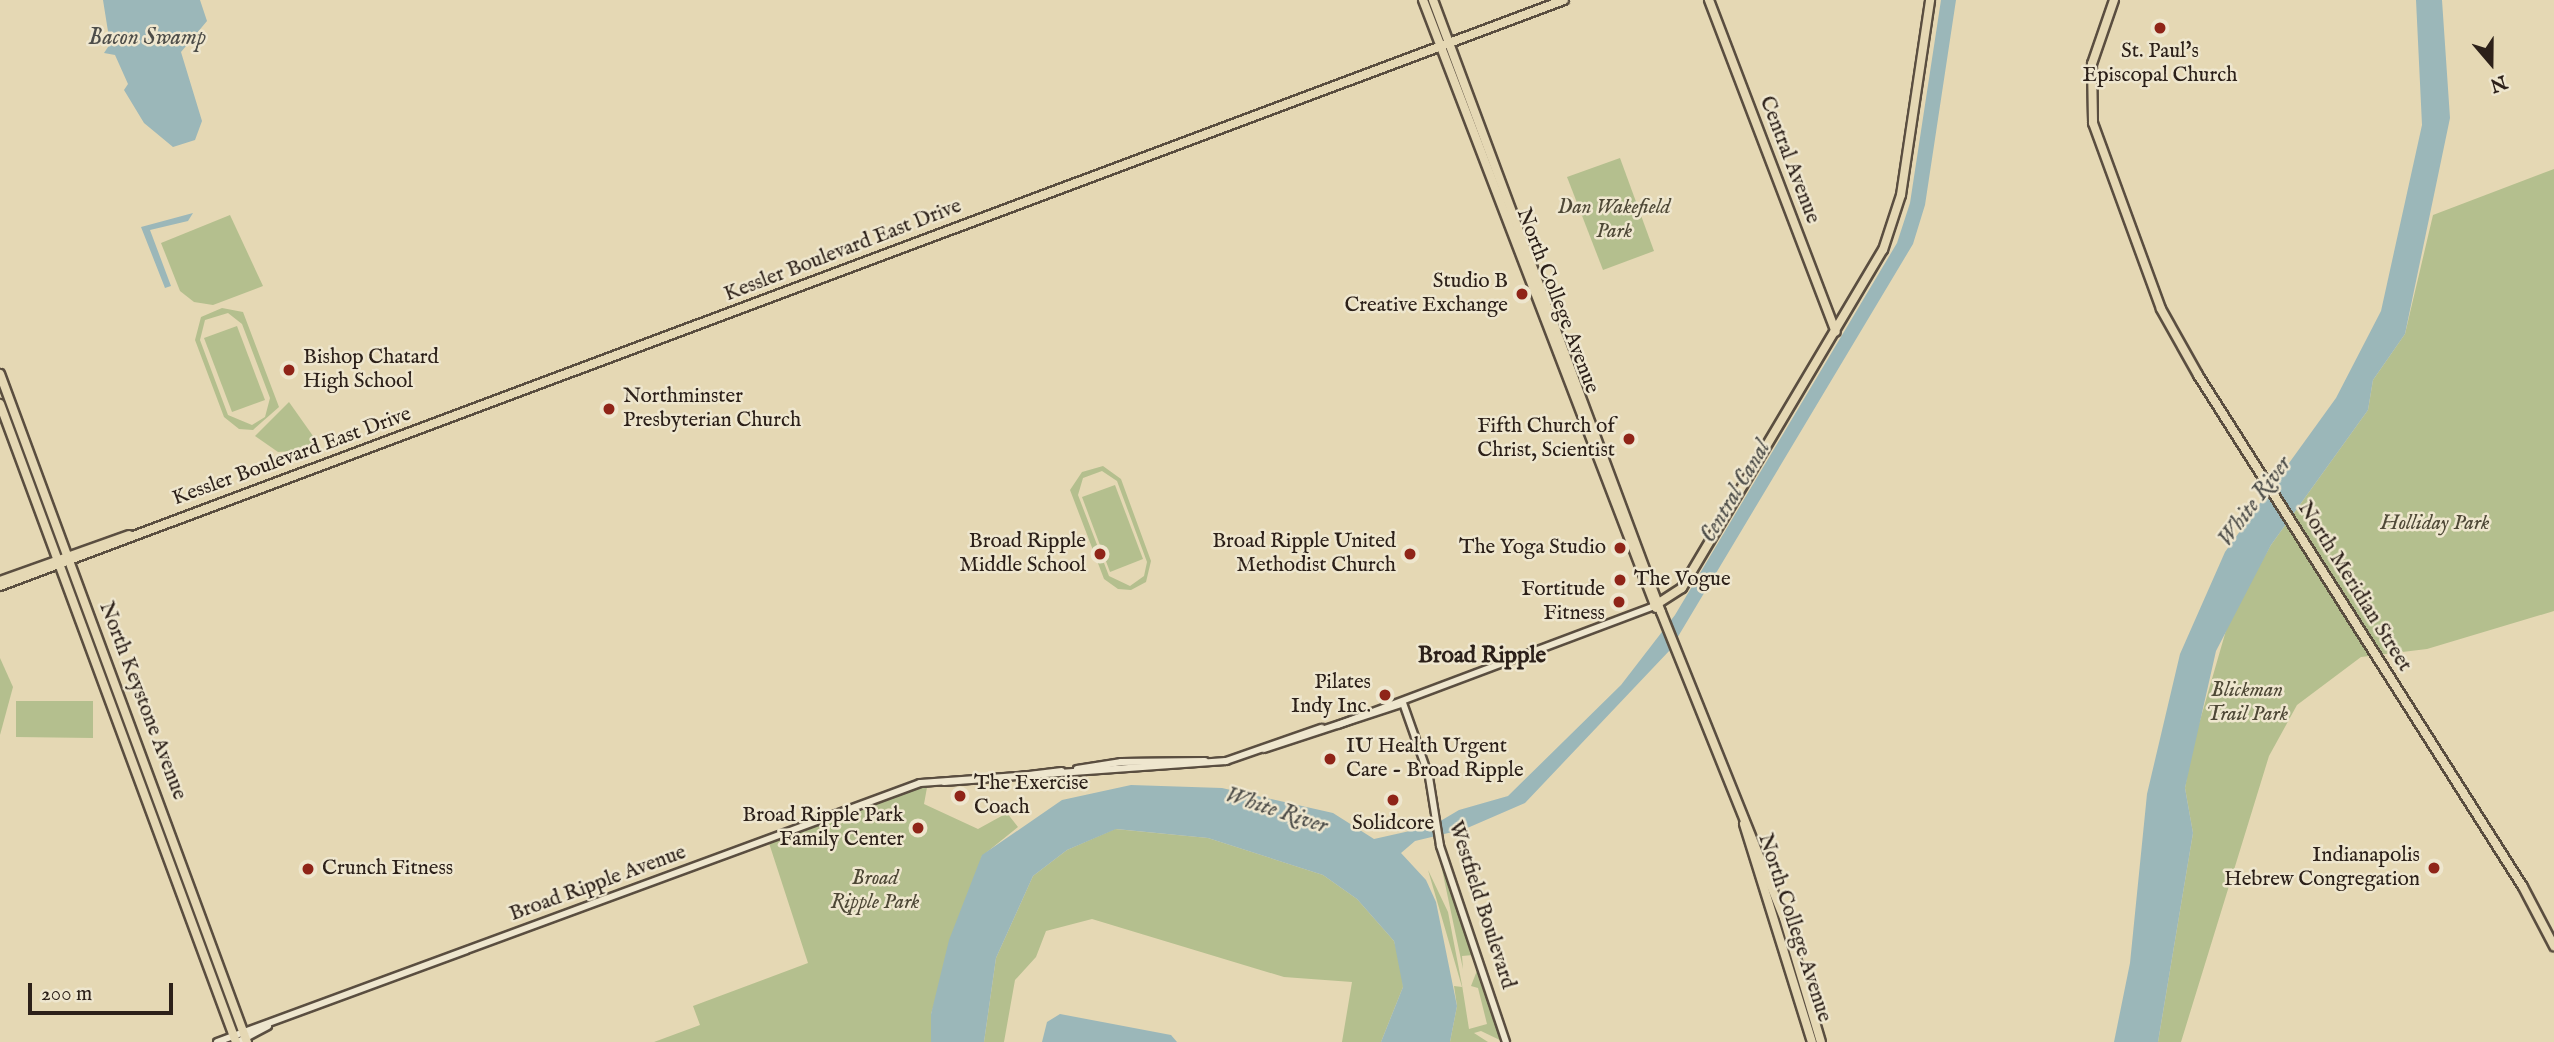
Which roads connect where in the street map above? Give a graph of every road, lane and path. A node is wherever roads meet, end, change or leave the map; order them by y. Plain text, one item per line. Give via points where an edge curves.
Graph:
1 (1423, 0) edge
2 (1433, 0) edge
3 (1564, 0) edge
4 (1709, 0) edge
5 (1930, 0) edge
6 (2114, 0) edge
7 (1445, 45) junction
8 (1836, 332) junction
9 (0, 374) edge
10 (0, 404) edge
11 (69, 558) junction
12 (60, 562) junction
13 (0, 583) edge
14 (1660, 610) junction
15 (1403, 703) junction
16 (1744, 824) junction
17 (2554, 946) edge
18 (241, 1039) edge
19 (217, 1042) edge
20 (1506, 1042) edge
21 (1812, 1042) edge
22 (1821, 1042) edge

1 - 7 main road, North College Avenue
2 - 7 main road, North College Avenue
3 - 7 main road, Kessler Boulevard East Drive
4 - 8 main road, Central Avenue
5 - 8 main road via 1897,212 1879,258
6 - 17 main road, North Meridian Street via 2091,76 2098,145 2166,319 2523,887
7 - 11 main road, Kessler Boulevard East Drive
7 - 14 main road, North College Avenue
8 - 14 main road via 1682,588
9 - 11 main road, North Keystone Avenue
10 - 12 main road, North Keystone Avenue
11 - 12 main road, Kessler Boulevard East Drive
11 - 18 main road, North Keystone Avenue
12 - 13 main road, Kessler Boulevard East Drive
12 - 18 main road, North Keystone Avenue
14 - 15 street, Broad Ripple Avenue
14 - 16 main road, North College Avenue
15 - 18 street, Broad Ripple Avenue via 1264,749 1207,762 1077,769 911,786
15 - 20 street, Westfield Boulevard via 1429,777 1439,839
16 - 21 main road, North College Avenue
16 - 22 main road, North College Avenue via 1784,918
18 - 19 street, Broad Ripple Avenue

